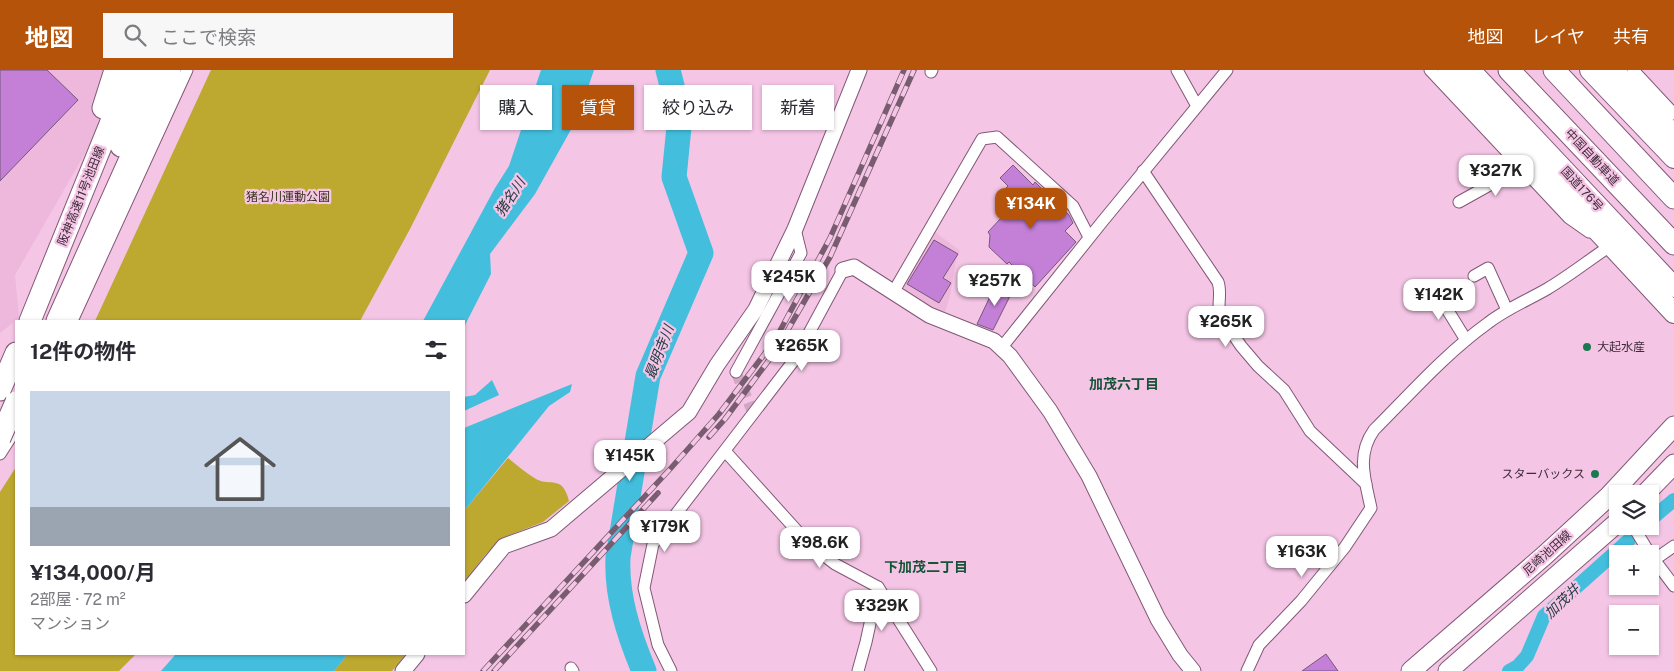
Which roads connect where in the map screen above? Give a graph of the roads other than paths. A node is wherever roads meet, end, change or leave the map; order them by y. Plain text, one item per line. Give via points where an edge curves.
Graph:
1 (115, 70) edge
2 (132, 70) edge
3 (152, 70) edge
4 (170, 70) edge
5 (186, 70) edge
6 (859, 70) edge
7 (1177, 70) edge
8 (1227, 70) edge
9 (1430, 70) edge
10 (1448, 70) edge
11 (1470, 70) edge
12 (1509, 70) edge
13 (1554, 70) edge
14 (1590, 70) edge
15 (1613, 70) edge
16 (1633, 70) edge
17 (1197, 106) junction
18 (1674, 114) edge
19 (1674, 135) edge
20 (1674, 158) edge
21 (1520, 168) junction
22 (1143, 172) junction
23 (1674, 198) edge
24 (1459, 202) dead end
25 (795, 228) junction
26 (1090, 237) junction
27 (1674, 244) edge
28 (1610, 246) junction
29 (54, 264) junction
30 (843, 270) joint
31 (1474, 276) dead end
32 (1674, 287) edge
33 (1434, 288) dead end
34 (894, 291) junction
35 (1508, 310) junction
36 (1674, 313) edge
37 (30, 320) edge
38 (52, 320) edge
39 (57, 320) edge
40 (72, 320) edge
41 (1466, 340) junction
42 (1002, 347) junction
43 (15, 355) edge
44 (736, 372) dead end
45 (0, 390) edge
46 (15, 404) edge
47 (15, 411) edge
48 (0, 421) edge
49 (1674, 426) edge
50 (15, 431) edge
51 (0, 438) edge
52 (725, 451) junction
53 (0, 454) edge
54 (1674, 464) edge
55 (1366, 484) junction
56 (1654, 485) edge
57 (1609, 530) edge
58 (1674, 546) edge
59 (1659, 553) edge
60 (1659, 566) edge
61 (1674, 586) edge
62 (878, 587) junction
63 (465, 595) edge
64 (416, 655) edge
65 (403, 671) edge
66 (671, 671) edge
67 (858, 671) edge
68 (931, 671) edge
69 (1193, 671) edge
70 (1247, 671) edge
71 (1411, 671) edge
72 (1448, 671) edge

1 - 29 highway
2 - 29 highway, 阪神高速11号池田線
3 - 38 highway, 阪神高速11号池田線
4 - 39 highway
5 - 40 street
6 - 25 street
7 - 17 street
8 - 17 street
9 - 21 street
10 - 28 highway
11 - 32 highway, 国道176号
12 - 27 highway, 中国自動車道
13 - 23 highway
14 - 20 highway
15 - 19 highway
16 - 18 street
17 - 22 street
21 - 24 street
21 - 28 street via 1568,218
22 - 26 street
22 - 55 street via 1218,282 1221,289 1220,315 1241,346 1284,390 1310,431
25 - 44 street via 801,253
25 - 63 street via 756,309 717,364 689,412 551,529 504,546
26 - 34 street via 1073,206 1011,149 997,137 982,139
26 - 42 street
28 - 35 street via 1563,279
28 - 36 highway
29 - 37 highway, 阪神高速11号池田線
30 - 34 street via 854,267
30 - 52 street via 795,359
31 - 35 street via 1488,268
33 - 41 street
34 - 42 street via 930,315
35 - 41 street
41 - 55 street via 1422,380 1371,434 1364,450
42 - 69 street via 1050,411 1081,462 1158,619
43 - 45 highway
46 - 51 highway, bridge
47 - 48 street
49 - 71 main road, 尼崎池田線 via 1609,496
50 - 53 street
52 - 62 street via 808,543 835,564
52 - 66 street via 653,544 644,588 658,645
54 - 56 main road
55 - 70 street via 1371,508 1345,547 1301,601 1259,645
57 - 72 main road, 尼崎池田線
58 - 59 street
60 - 61 street
62 - 67 street
62 - 68 street
64 - 65 street

